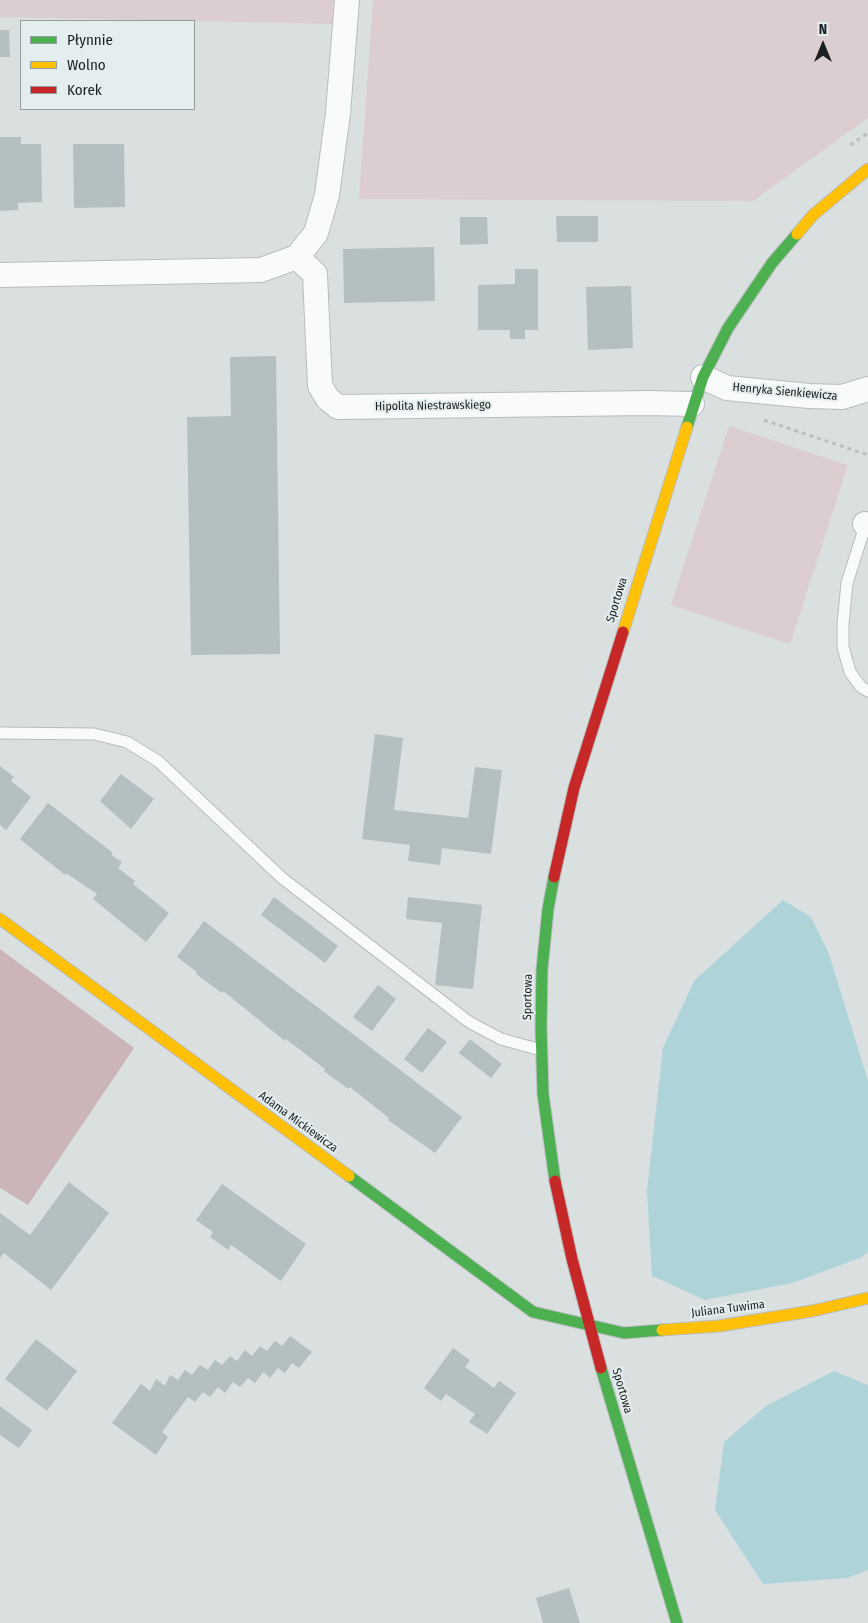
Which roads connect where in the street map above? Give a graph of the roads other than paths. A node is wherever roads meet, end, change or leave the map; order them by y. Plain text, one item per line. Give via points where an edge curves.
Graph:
1 (348, 0) edge
2 (868, 169) edge
3 (297, 257) junction
4 (0, 275) edge
5 (702, 377) junction
6 (867, 391) edge
7 (692, 404) junction
8 (867, 522) edge
9 (868, 691) edge
10 (0, 732) edge
11 (0, 919) edge
12 (542, 1050) junction
13 (868, 1298) edge
14 (590, 1326) junction
15 (677, 1623) edge

1 - 3 street via 327,195 316,233
2 - 5 street, Sportowa via 813,215 772,263 728,328
3 - 4 street via 262,270
3 - 7 street, Hipolita Niestrawskiego via 315,274 320,386 338,407
5 - 6 street, Henryka Sienkiewicza via 728,388 809,396 842,397
5 - 7 street, Sportowa
7 - 12 street, Sportowa via 574,788 560,845 548,909 542,969
8 - 9 lane via 847,583 843,624 850,672
10 - 12 lane via 94,734 128,742 158,761 282,878 468,1022 501,1039
11 - 14 street, Adama Mickiewicza via 534,1312
12 - 14 street, Sportowa via 543,1094 553,1174
13 - 14 street, Juliana Tuwima via 812,1312 719,1326 624,1332
14 - 15 street, Sportowa

